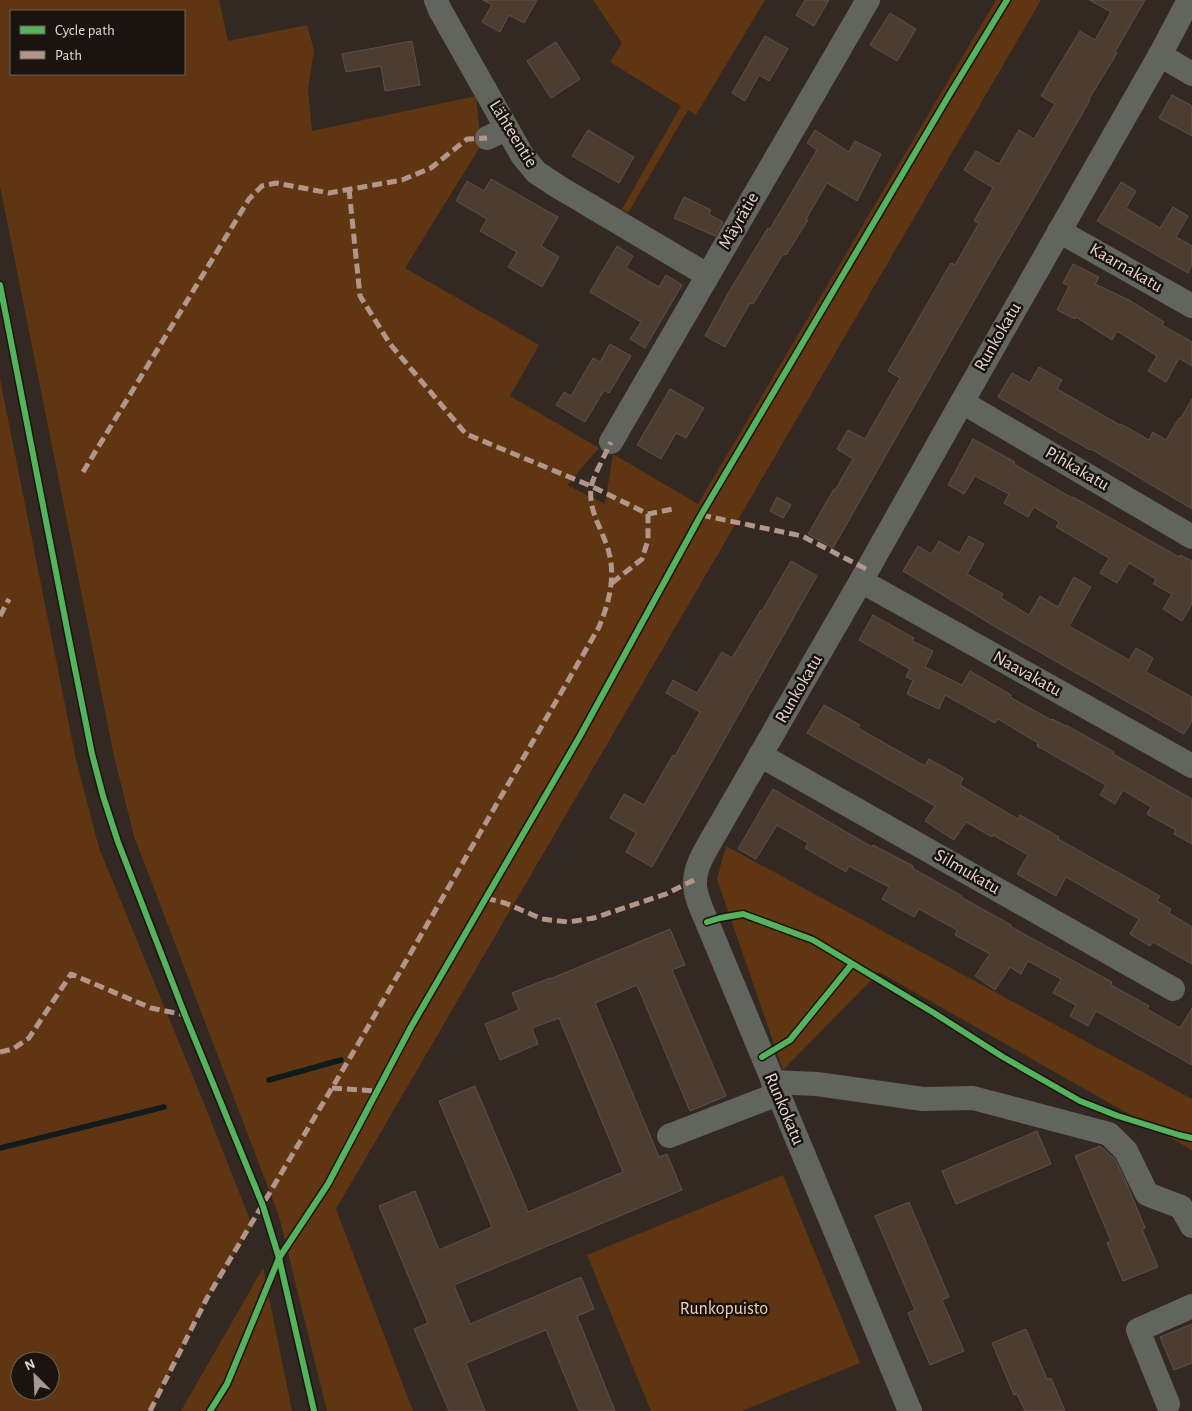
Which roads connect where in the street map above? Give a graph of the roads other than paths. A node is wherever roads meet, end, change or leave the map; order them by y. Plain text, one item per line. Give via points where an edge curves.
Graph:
1 (436, 0) edge
2 (868, 0) edge
3 (1189, 0) edge
4 (1160, 56) junction
5 (1192, 74) edge
6 (1059, 230) junction
7 (707, 275) junction
8 (1192, 306) edge
9 (962, 402) junction
10 (611, 442) dead end
11 (1192, 537) edge
12 (861, 582) junction
13 (760, 755) junction
14 (1192, 766) edge
15 (1173, 989) dead end
16 (775, 1088) junction
17 (669, 1136) dead end
18 (1192, 1226) edge
19 (1192, 1306) edge
20 (1168, 1404) dead end
21 (910, 1411) edge

1 - 7 street, Lähteentie via 497,134 536,172
2 - 7 street, Mäyrätie
3 - 4 street, Runkokatu
4 - 5 street
4 - 6 street, Runkokatu
6 - 8 street, Kaarnakatu
6 - 9 street, Runkokatu
7 - 10 street, Mäyrätie
9 - 11 street, Pihkakatu
9 - 12 street, Runkokatu
12 - 13 street, Runkokatu
12 - 14 street, Naavakatu
13 - 15 street, Silmukatu
13 - 16 street, Runkokatu via 702,856 694,880 696,897
16 - 17 street
16 - 18 street via 817,1084 923,1099 974,1098 1109,1134 1126,1151 1147,1194 1181,1207
16 - 21 street, Runkokatu
19 - 20 street via 1138,1330

